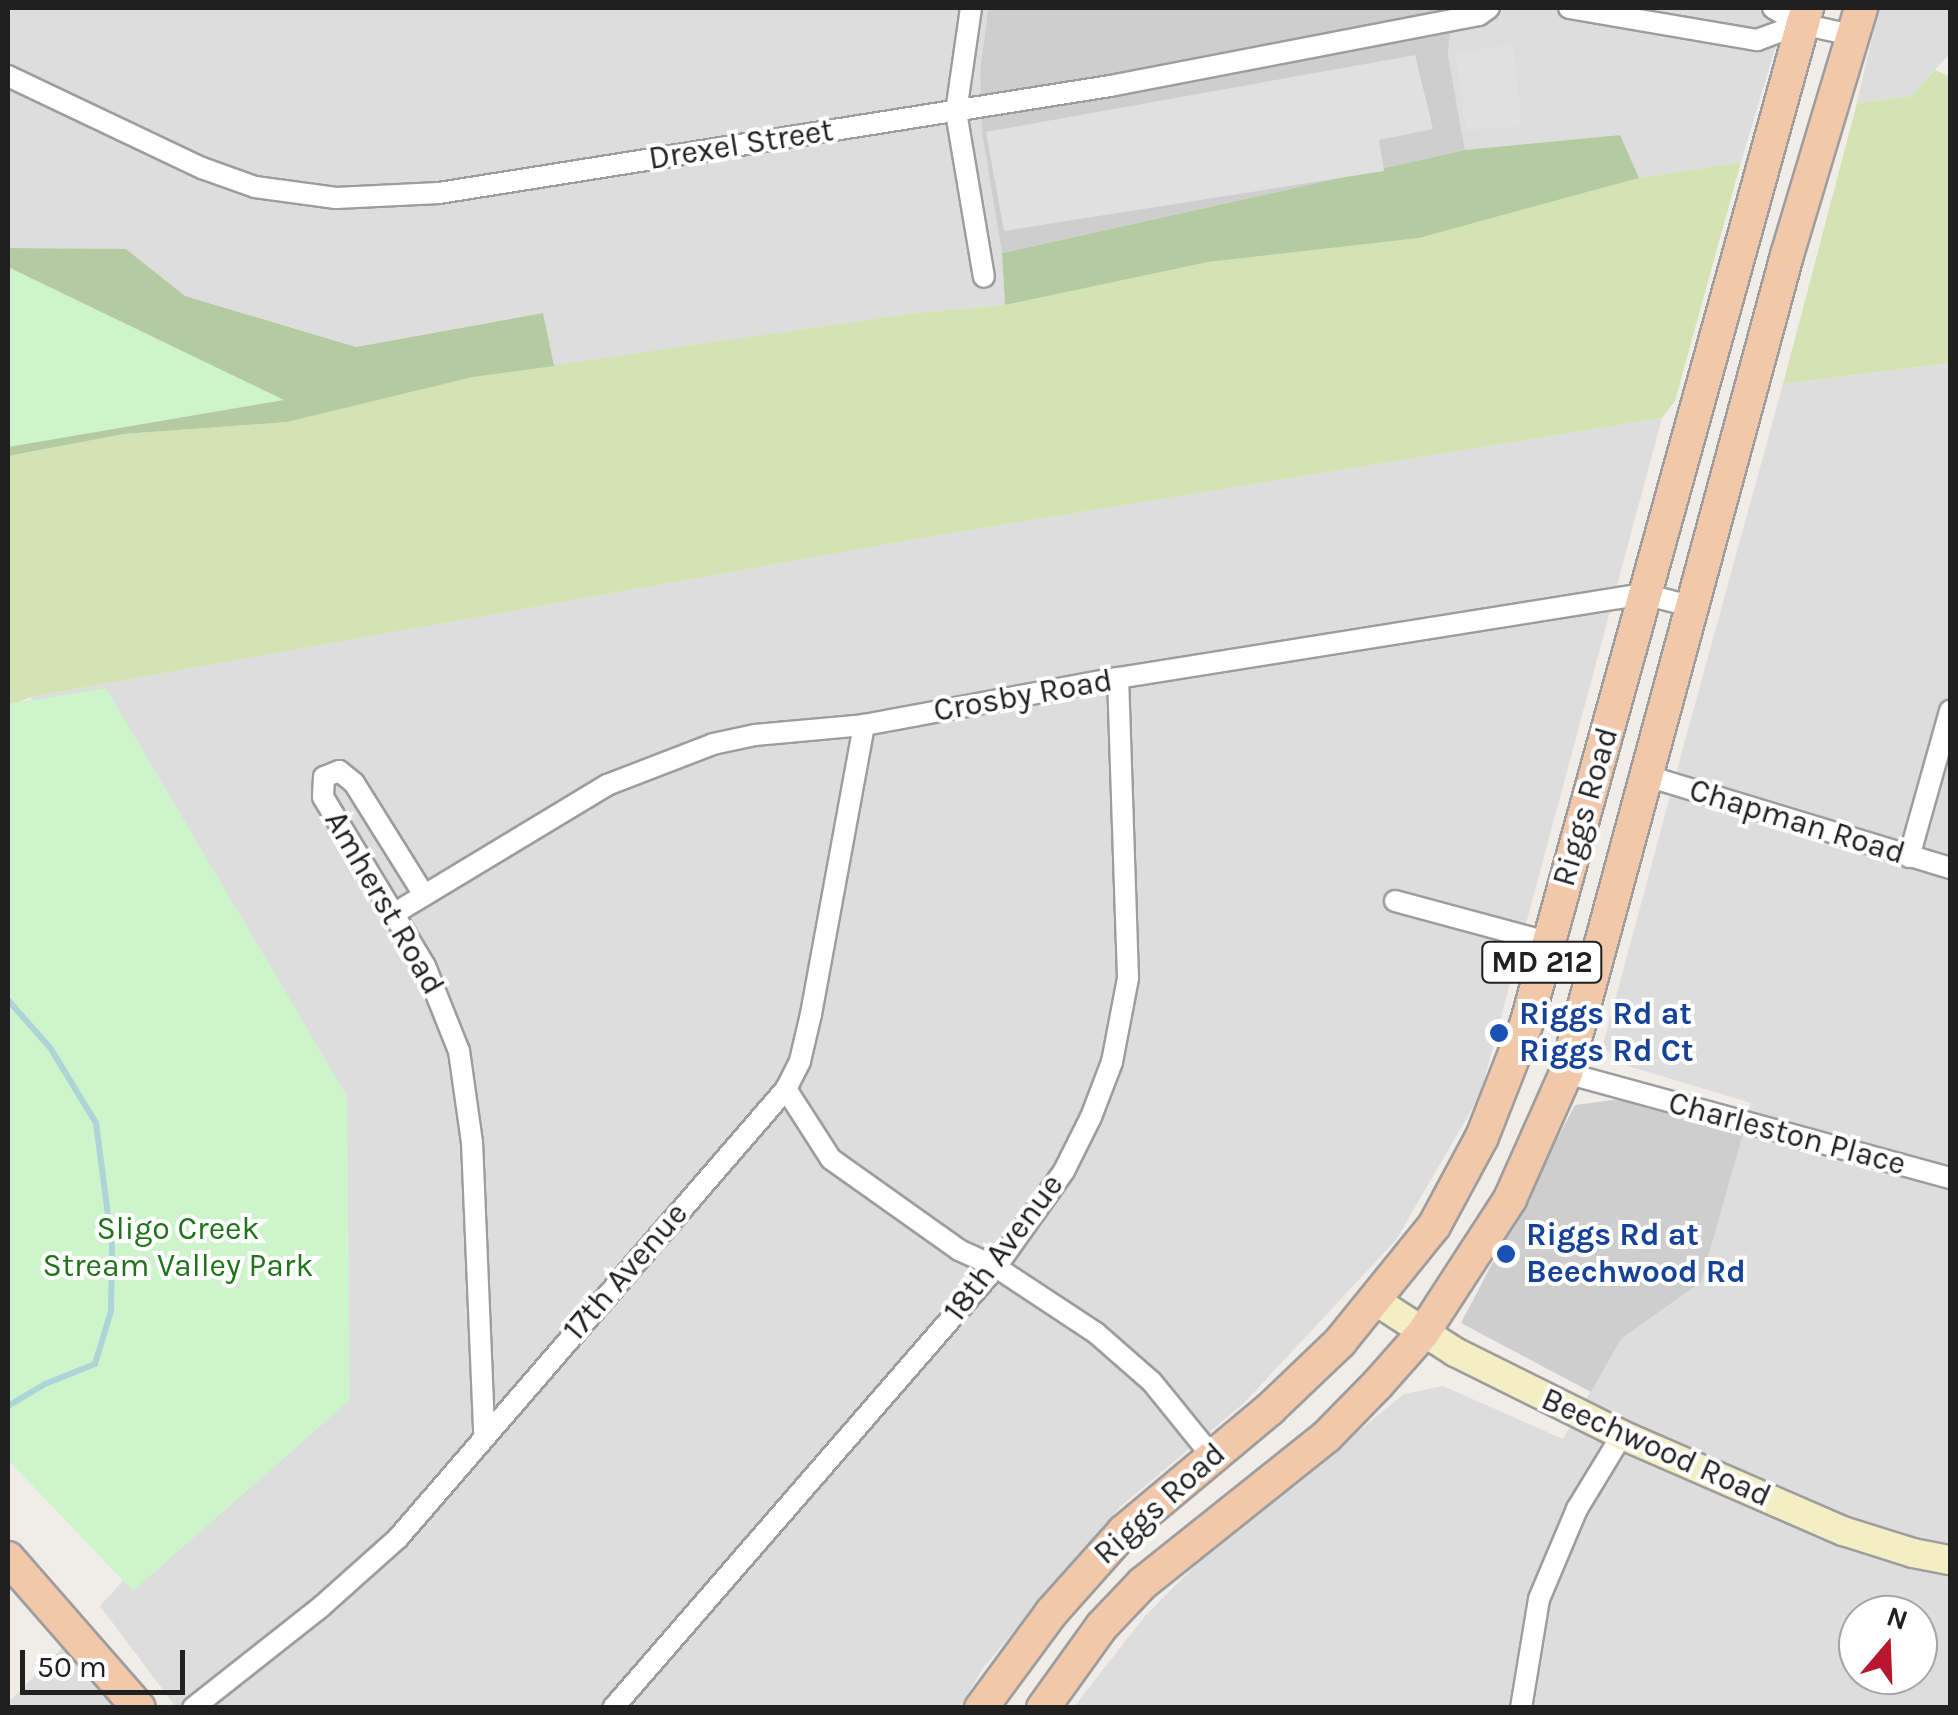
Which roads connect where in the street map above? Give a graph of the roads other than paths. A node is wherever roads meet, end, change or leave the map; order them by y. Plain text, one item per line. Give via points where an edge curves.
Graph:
1 (971, 8) edge
2 (1489, 8) edge
3 (1569, 8) edge
4 (1794, 13) edge
5 (1856, 22) edge
6 (8, 76) edge
7 (956, 112) junction
8 (984, 277) dead end
9 (1644, 594) junction
10 (1690, 606) junction
11 (1118, 678) junction
12 (1950, 711) edge
13 (864, 725) junction
14 (1644, 775) junction
15 (1909, 856) junction
16 (1950, 868) edge
17 (424, 895) junction
18 (1395, 902) dead end
19 (394, 914) junction
20 (1548, 942) junction
21 (1566, 1073) junction
22 (786, 1089) junction
23 (1950, 1178) edge
24 (996, 1267) junction
25 (1376, 1301) junction
26 (1424, 1333) junction
27 (484, 1434) junction
28 (1622, 1436) junction
29 (1212, 1456) junction
30 (8, 1558) edge
31 (1950, 1560) edge
32 (138, 1708) edge
33 (193, 1708) edge
34 (613, 1708) edge
35 (981, 1708) edge
36 (1043, 1708) edge
37 (1521, 1708) edge

1 - 7 street
2 - 7 street, Drexel Street
3 - 4 street via 1757,40
4 - 5 street, Riggs Road
4 - 9 main road, Riggs Road / MD 212
5 - 10 main road, Riggs Road / MD 212
6 - 7 street, Drexel Street via 229,180 336,198 439,193
7 - 8 street
9 - 10 street, Crosby Road
9 - 11 street, Crosby Road
9 - 20 main road, Riggs Road / MD 212
10 - 14 main road, Riggs Road / MD 212
11 - 13 street, Crosby Road
11 - 24 street, 18th Avenue via 1129,951 1118,1036 1064,1170
12 - 15 street
13 - 17 street, Crosby Road via 755,735 676,756 590,794
13 - 22 street, 17th Avenue via 812,1014
14 - 15 street, Chapman Road
14 - 21 main road, Riggs Road / MD 212
15 - 16 street, Chapman Road
17 - 19 street, Crosby Road
17 - 19 street, Amherst Road via 354,782 330,772 323,797
18 - 20 street
19 - 27 street, Amherst Road via 445,1009 462,1066
20 - 25 main road, Riggs Road / MD 212 via 1514,1060 1482,1137 1434,1226
21 - 23 street, Charleston Place
21 - 26 main road, Riggs Road / MD 212 via 1510,1199
22 - 24 street via 831,1159 960,1250
22 - 27 street, 17th Avenue
24 - 29 street via 1122,1355
24 - 34 street, 18th Avenue
25 - 26 street, Beechwood Road
25 - 29 main road, Riggs Road / MD 212 via 1304,1379
26 - 28 street, Beechwood Road
26 - 36 main road, Riggs Road / MD 212 via 1326,1437 1143,1582
27 - 33 street, 17th Avenue via 398,1538
28 - 31 street, Beechwood Road via 1843,1531
28 - 37 street via 1576,1508 1539,1599
29 - 35 main road, Riggs Road / MD 212 via 1093,1563
30 - 32 main road

